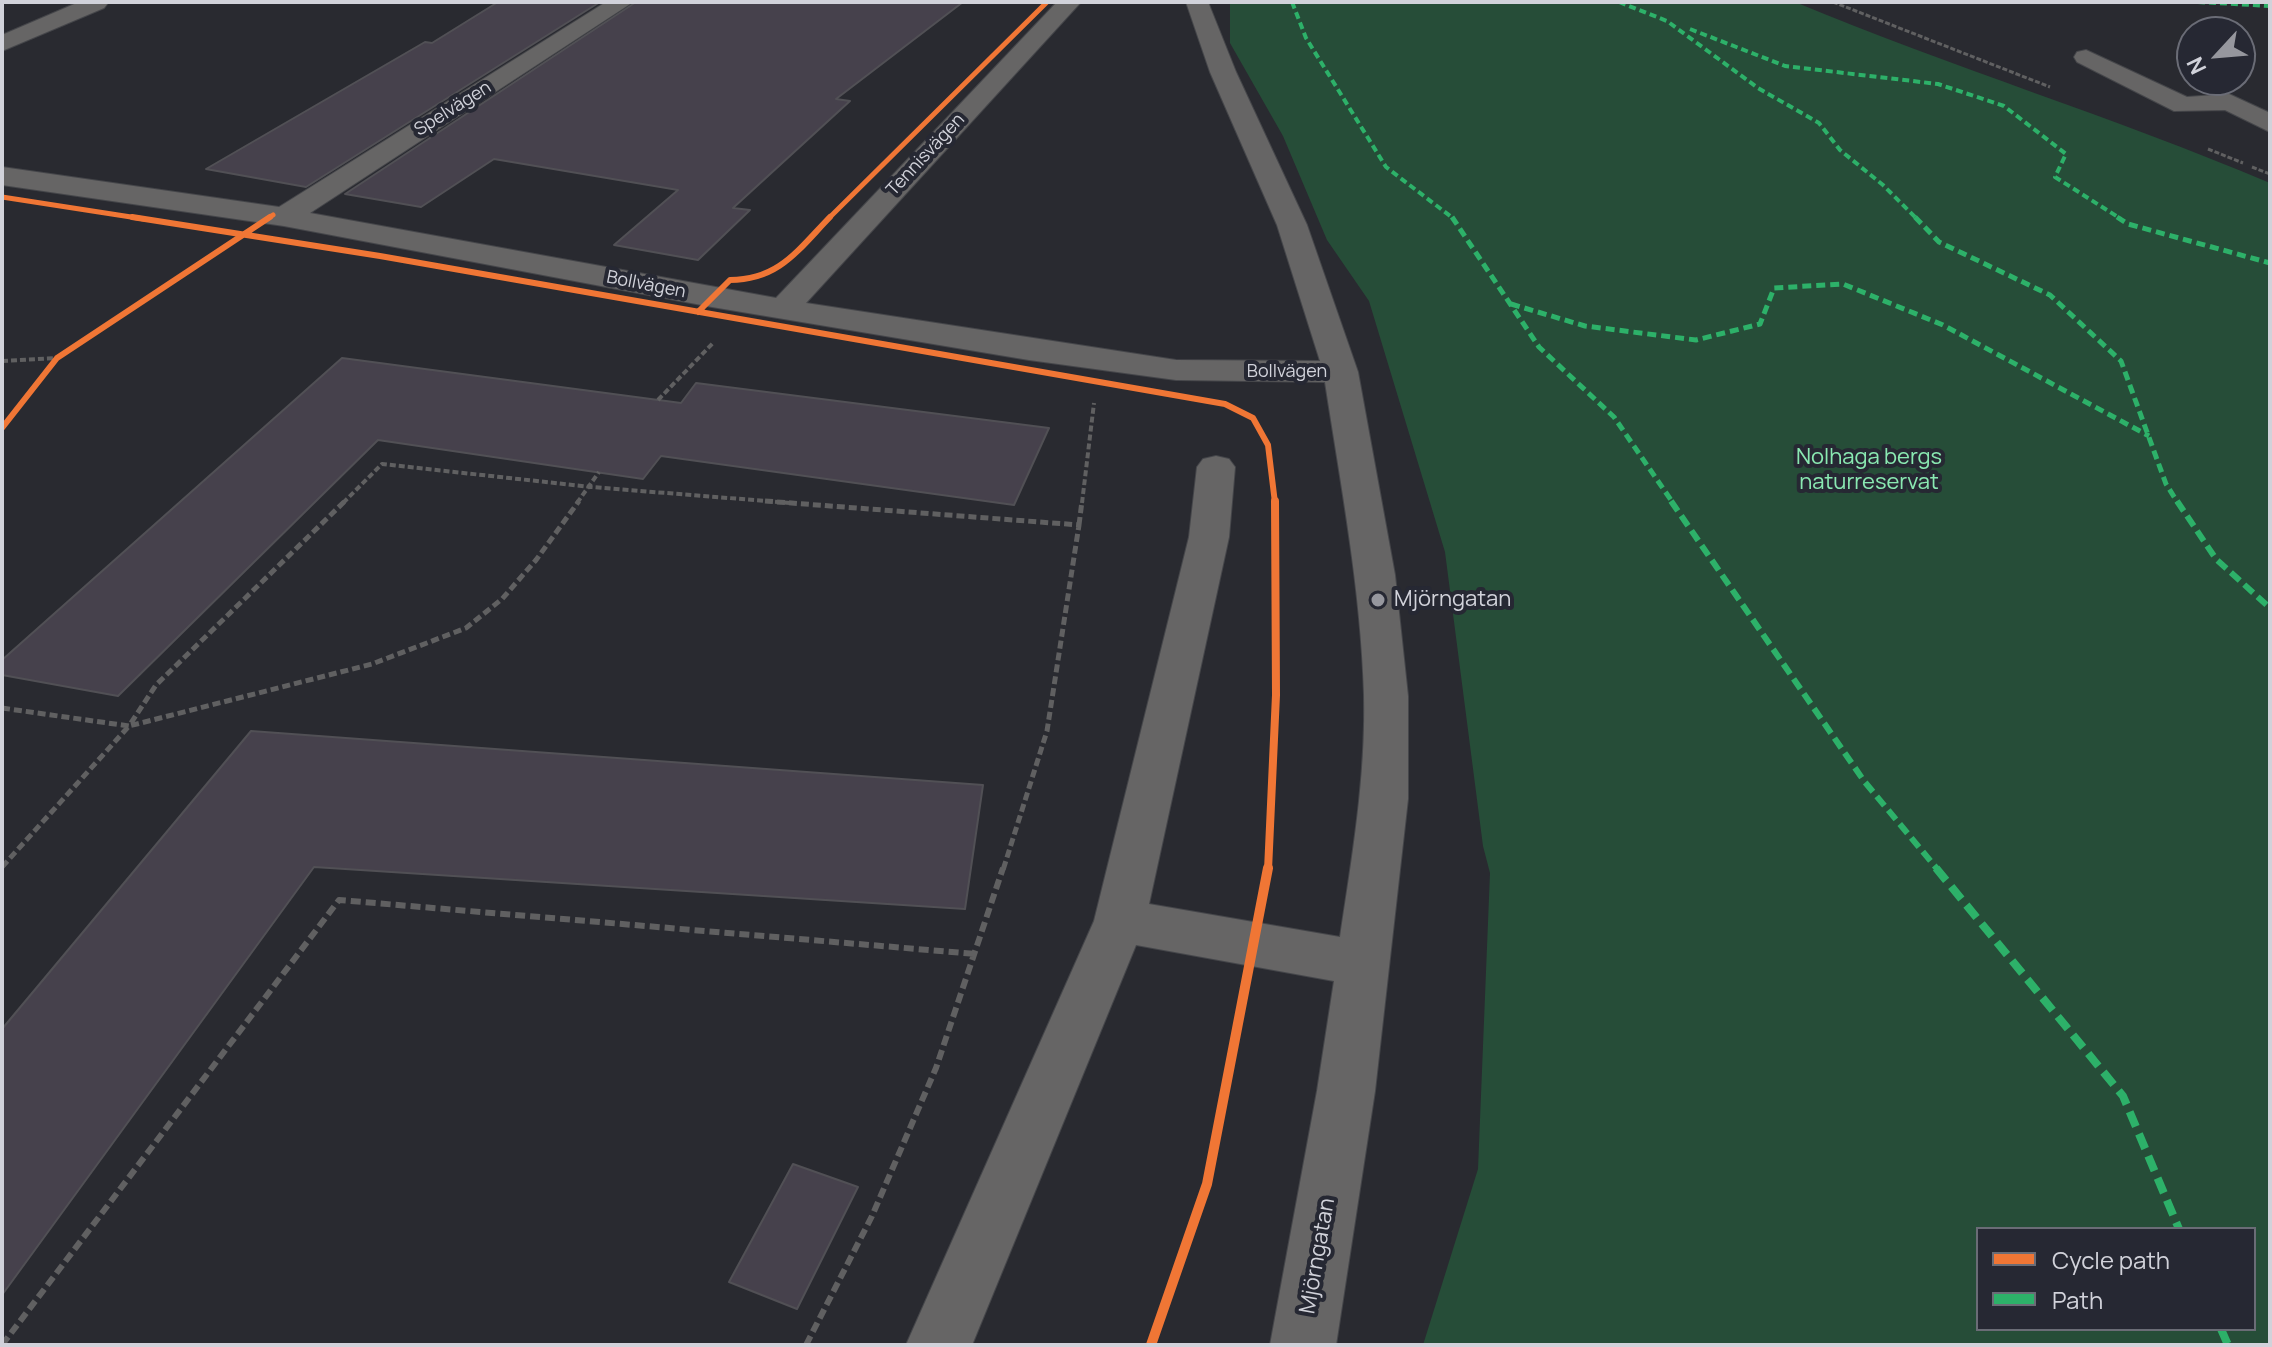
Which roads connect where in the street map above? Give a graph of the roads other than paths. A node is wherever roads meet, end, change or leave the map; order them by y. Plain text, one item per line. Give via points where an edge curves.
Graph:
1 (622, 2) edge
2 (1070, 2) edge
3 (1197, 2) edge
4 (96, 3) edge
5 (2, 44) edge
6 (2086, 57) dead end
7 (2270, 98) edge
8 (2229, 102) junction
9 (2270, 124) edge
10 (2, 176) edge
11 (284, 217) junction
12 (783, 309) junction
13 (1341, 372) junction
14 (1216, 467) dead end
15 (1120, 921) junction
16 (1360, 963) junction
17 (939, 1345) edge
18 (1303, 1345) edge

1 - 11 street, Spelvägen
2 - 12 street, Tennisvägen
3 - 13 street, Mjörngatan via 1292,225
4 - 5 street
6 - 8 street via 2183,105
7 - 8 street
8 - 9 street
10 - 11 street, Bollvägen
11 - 12 street, Bollvägen
12 - 13 street, Bollvägen via 1176,370
13 - 16 street, Mjörngatan via 1375,575 1388,726 1384,799
14 - 15 street via 1209,537
15 - 16 street
15 - 17 street
16 - 18 street, Mjörngatan via 1346,1091

